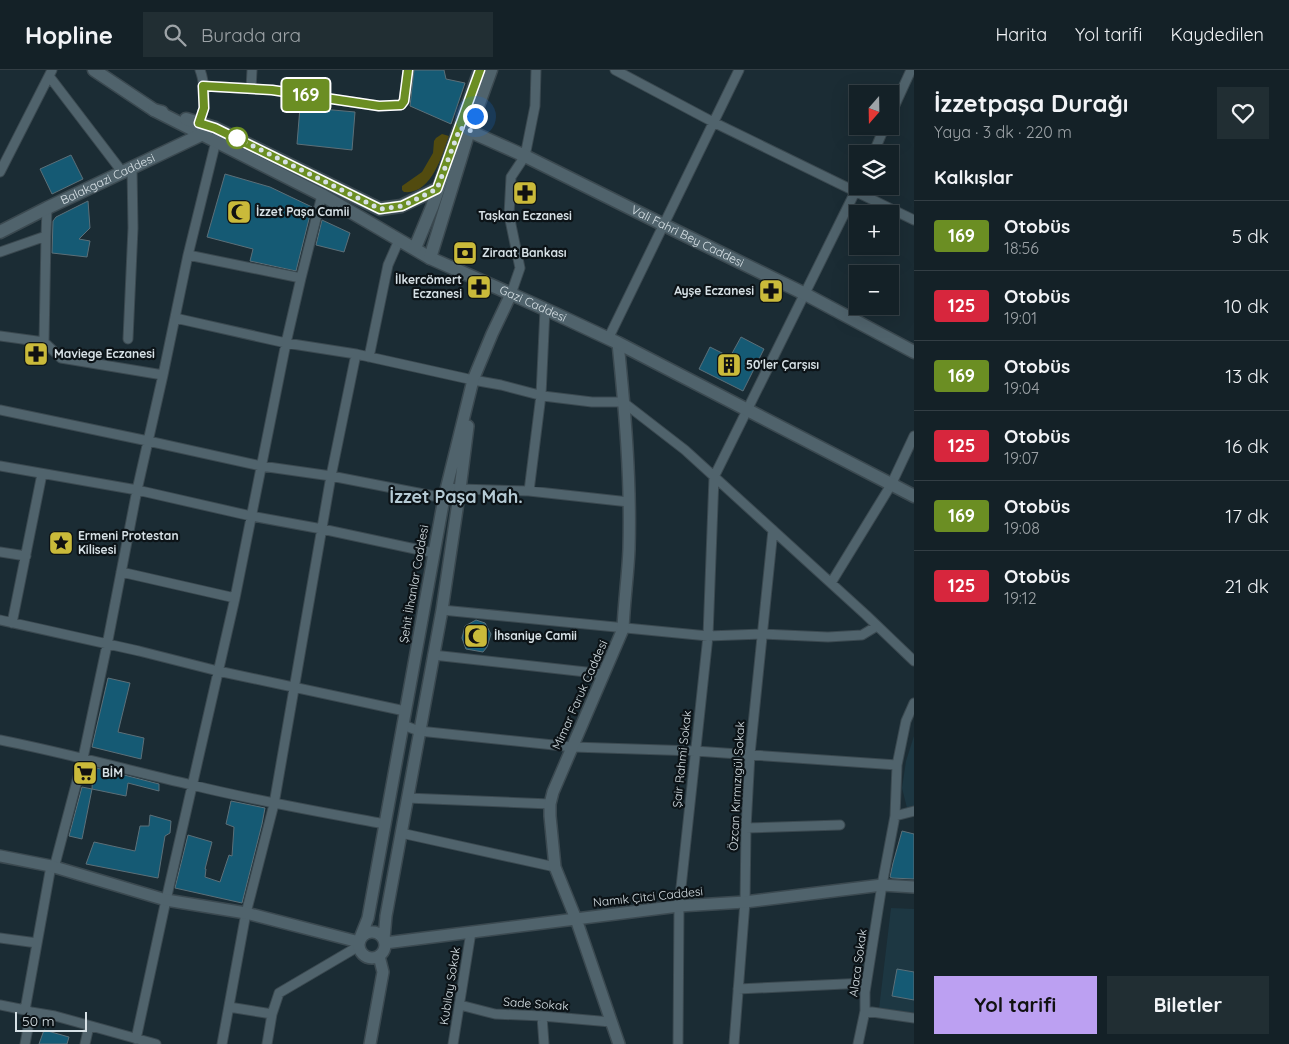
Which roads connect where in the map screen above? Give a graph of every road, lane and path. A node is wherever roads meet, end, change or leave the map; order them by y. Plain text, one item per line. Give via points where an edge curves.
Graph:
1 (94, 70) edge
2 (200, 70) edge
3 (252, 70) edge
4 (408, 70) edge
5 (480, 70) edge
6 (491, 70) edge
7 (536, 70) edge
8 (615, 70) edge
9 (739, 70) edge
10 (910, 72) edge
11 (51, 73) edge
12 (203, 86) junction
13 (251, 89) junction
14 (899, 96) edge
15 (713, 122) junction
16 (201, 128) junction
17 (464, 129) junction
18 (216, 134) junction
19 (525, 156) junction
20 (127, 170) junction
21 (0, 172) edge
22 (849, 185) edge
23 (437, 189) junction
24 (322, 195) junction
25 (854, 195) edge
26 (868, 195) edge
27 (47, 208) junction
28 (914, 220) edge
29 (664, 225) junction
30 (0, 232) edge
31 (46, 236) junction
32 (399, 240) junction
33 (415, 248) junction
34 (0, 252) edge
35 (188, 255) junction
36 (430, 258) junction
37 (301, 278) junction
38 (511, 294) junction
39 (805, 294) junction
40 (545, 309) junction
41 (175, 318) junction
42 (0, 336) edge
43 (128, 339) dead end
44 (613, 341) junction
45 (44, 342) junction
46 (286, 343) junction
47 (914, 352) edge
48 (356, 354) junction
49 (369, 357) junction
50 (164, 376) junction
51 (473, 380) junction
52 (541, 395) junction
53 (623, 402) junction
54 (0, 410) edge
55 (747, 410) junction
56 (914, 436) edge
57 (148, 441) junction
58 (0, 466) edge
59 (261, 466) junction
60 (42, 474) junction
61 (331, 476) junction
62 (714, 477) junction
63 (892, 485) junction
64 (460, 489) junction
65 (137, 490) junction
66 (529, 491) junction
67 (445, 493) junction
68 (914, 496) edge
69 (629, 502) junction
70 (251, 516) junction
71 (322, 529) junction
72 (773, 530) junction
73 (0, 552) edge
74 (434, 553) junction
75 (26, 556) junction
76 (121, 572) junction
77 (831, 583) junction
78 (235, 598) junction
79 (442, 610) junction
80 (0, 620) edge
81 (12, 623) junction
82 (877, 626) junction
83 (623, 628) junction
84 (762, 634) junction
85 (708, 636) junction
86 (107, 645) junction
87 (433, 655) junction
88 (914, 661) edge
89 (218, 671) junction
90 (604, 674) junction
91 (294, 688) junction
92 (914, 703) edge
93 (406, 711) junction
94 (403, 725) junction
95 (419, 731) junction
96 (0, 740) edge
97 (573, 747) junction
98 (696, 750) junction
99 (750, 754) junction
100 (83, 758) junction
101 (897, 765) junction
102 (192, 786) junction
103 (407, 798) junction
104 (274, 804) junction
105 (550, 804) junction
106 (914, 810) edge
107 (895, 816) junction
108 (385, 824) junction
109 (840, 825) dead end
110 (746, 828) junction
111 (401, 832) junction
112 (0, 856) edge
113 (52, 867) junction
114 (555, 867) junction
115 (882, 885) junction
116 (914, 887) edge
117 (166, 900) junction
118 (745, 902) junction
119 (679, 906) junction
120 (246, 913) junction
121 (576, 919) junction
122 (471, 932) junction
123 (0, 938) edge
124 (385, 941) junction
125 (359, 942) junction
126 (37, 943) junction
127 (379, 956) junction
128 (866, 983) junction
129 (738, 989) junction
130 (0, 1005) edge
131 (460, 1005) junction
132 (229, 1006) junction
133 (28, 1011) junction
134 (865, 1011) junction
135 (272, 1014) junction
136 (542, 1016) junction
137 (914, 1018) edge
138 (611, 1022) junction
139 (89, 1026) junction
140 (136, 1039) junction
141 (25, 1044) edge
142 (85, 1044) edge
143 (156, 1044) edge
144 (222, 1044) edge
145 (267, 1044) edge
146 (370, 1044) edge
147 (453, 1044) edge
148 (544, 1044) edge
149 (619, 1044) edge
150 (678, 1044) edge
151 (734, 1044) edge
152 (858, 1044) edge

1 - 16 main road via 154,110
2 - 12 street
3 - 13 street
4 - 13 street via 401,105 379,106
5 - 17 main road
6 - 17 main road
7 - 19 street via 534,106
8 - 15 street
9 - 15 street
10 - 14 street
11 - 20 street
11 - 21 street
12 - 13 street
12 - 16 street
15 - 22 street
15 - 29 street
16 - 18 main road
16 - 20 main road, Balakgazi Caddesi
17 - 19 main road, Vali Fahri Bey Caddesi
17 - 23 main road
17 - 36 main road
18 - 23 main road via 380,209 402,206
18 - 24 main road, Gazi Caddesi
18 - 35 street
19 - 29 main road, Vali Fahri Bey Caddesi
19 - 38 street via 511,177 509,215 520,268
20 - 27 main road, Balakgazi Caddesi
20 - 43 street via 133,228
23 - 33 main road
24 - 32 main road, Gazi Caddesi
24 - 37 street
25 - 39 street
26 - 28 street
27 - 30 main road, Balakgazi Caddesi
27 - 31 street
29 - 39 main road, Vali Fahri Bey Caddesi
29 - 44 street
31 - 34 street
31 - 45 street
32 - 33 main road, Gazi Caddesi
32 - 49 street via 388,265
33 - 36 main road, Gazi Caddesi
35 - 37 street
35 - 41 street
36 - 38 main road, Gazi Caddesi
37 - 46 street
38 - 40 main road, Gazi Caddesi
38 - 51 street
39 - 47 main road, Vali Fahri Bey Caddesi
39 - 55 street
40 - 44 main road, Gazi Caddesi
40 - 52 street
41 - 46 street
41 - 50 street
42 - 45 street
44 - 53 street, Mimar Faruk Caddesi
44 - 55 main road, Gazi Caddesi
45 - 50 street via 61,358
46 - 48 street
46 - 59 street
48 - 49 street
48 - 61 street
49 - 51 street
50 - 57 street
51 - 52 street
51 - 64 street
51 - 67 street, Şehit İlhanlar Caddesi
52 - 53 street via 592,402
52 - 66 street
53 - 62 street
53 - 69 street, Mimar Faruk Caddesi
54 - 57 street
55 - 62 street
55 - 63 main road, Gazi Caddesi
56 - 63 street
57 - 59 street
57 - 65 street
58 - 60 street
59 - 61 street
59 - 70 street
60 - 65 street
60 - 75 street
61 - 67 street
61 - 71 street
62 - 72 street
62 - 85 street, Şair Rahmi Sokak
63 - 68 main road, Gazi Caddesi
63 - 77 street
64 - 66 street
64 - 67 street
64 - 79 street
65 - 70 street
65 - 76 street
66 - 69 street
67 - 74 street, Şehit İlhanlar Caddesi
69 - 83 street, Mimar Faruk Caddesi
70 - 71 street
70 - 78 street
71 - 74 street
71 - 91 street
72 - 77 street
72 - 84 street, Özcan Kırmızıgül Sokak
73 - 75 street
74 - 93 street, Şehit İlhanlar Caddesi
75 - 81 street
76 - 78 street
76 - 86 street
77 - 82 street
78 - 89 street
79 - 83 street
79 - 87 street
80 - 81 street
81 - 86 street
82 - 84 street via 862,635
82 - 88 street
83 - 85 street
83 - 90 street, Mimar Faruk Caddesi
84 - 85 street
84 - 99 street, Özcan Kırmızıgül Sokak
85 - 98 street, Şair Rahmi Sokak
86 - 89 street
86 - 100 street
87 - 90 street
87 - 95 street
89 - 91 street
89 - 102 street
90 - 97 street, Mimar Faruk Caddesi
91 - 93 street
91 - 104 street
92 - 101 street, Alaca Sokak via 906,721
93 - 94 street, Şehit İlhanlar Caddesi
94 - 95 street
94 - 108 street, Şehit İlhanlar Caddesi
95 - 97 street
95 - 103 street
96 - 100 street
97 - 98 street
97 - 105 street, Mimar Faruk Caddesi
98 - 99 street
98 - 119 street, Şair Rahmi Sokak
99 - 101 street
99 - 110 street, Özcan Kırmızıgül Sokak
100 - 102 street
100 - 113 street
101 - 107 street, Alaca Sokak
102 - 104 street
102 - 117 street
103 - 105 street
103 - 111 street
104 - 108 street
104 - 120 street
105 - 114 street, Mimar Faruk Caddesi
106 - 107 street
107 - 115 street, Alaca Sokak
108 - 125 street, Şehit İlhanlar Caddesi via 368,918
109 - 110 street
110 - 118 street, Özcan Kırmızıgül Sokak
111 - 114 street
111 - 124 street via 386,916
112 - 113 street
113 - 117 street
113 - 126 street
114 - 121 street, Mimar Faruk Caddesi
115 - 116 street, Namık Çitci Caddesi
115 - 118 street, Namık Çitci Caddesi
115 - 128 street, Alaca Sokak
117 - 120 street
117 - 140 street
118 - 119 street, Namık Çitci Caddesi
118 - 129 street, Özcan Kırmızıgül Sokak
119 - 121 street, Namık Çitci Caddesi
119 - 150 street, Şair Rahmi Sokak
120 - 125 street
120 - 132 street
121 - 122 street, Namık Çitci Caddesi
121 - 138 street, Mimar Faruk Caddesi
122 - 124 street, Namık Çitci Caddesi
122 - 131 street, Kubilay Sokak
123 - 126 street
124 - 125 street via 379,933 372,931 365,933
124 - 127 street via 384,951
125 - 127 street via 361,953 367,958
125 - 135 street via 279,992
126 - 133 street
127 - 146 street via 383,972
128 - 129 street
128 - 134 street, Alaca Sokak
129 - 151 street, Özcan Kırmızıgül Sokak
130 - 133 street
131 - 136 street, Sade Sokak via 495,1014
131 - 147 street, Kubilay Sokak
132 - 135 street
132 - 144 street
133 - 139 street
133 - 141 street
134 - 137 street
134 - 152 street, Alaca Sokak
135 - 145 street
136 - 138 street, Sade Sokak
136 - 148 street
138 - 149 street, Mimar Faruk Caddesi
139 - 140 street
139 - 142 street
140 - 143 street

